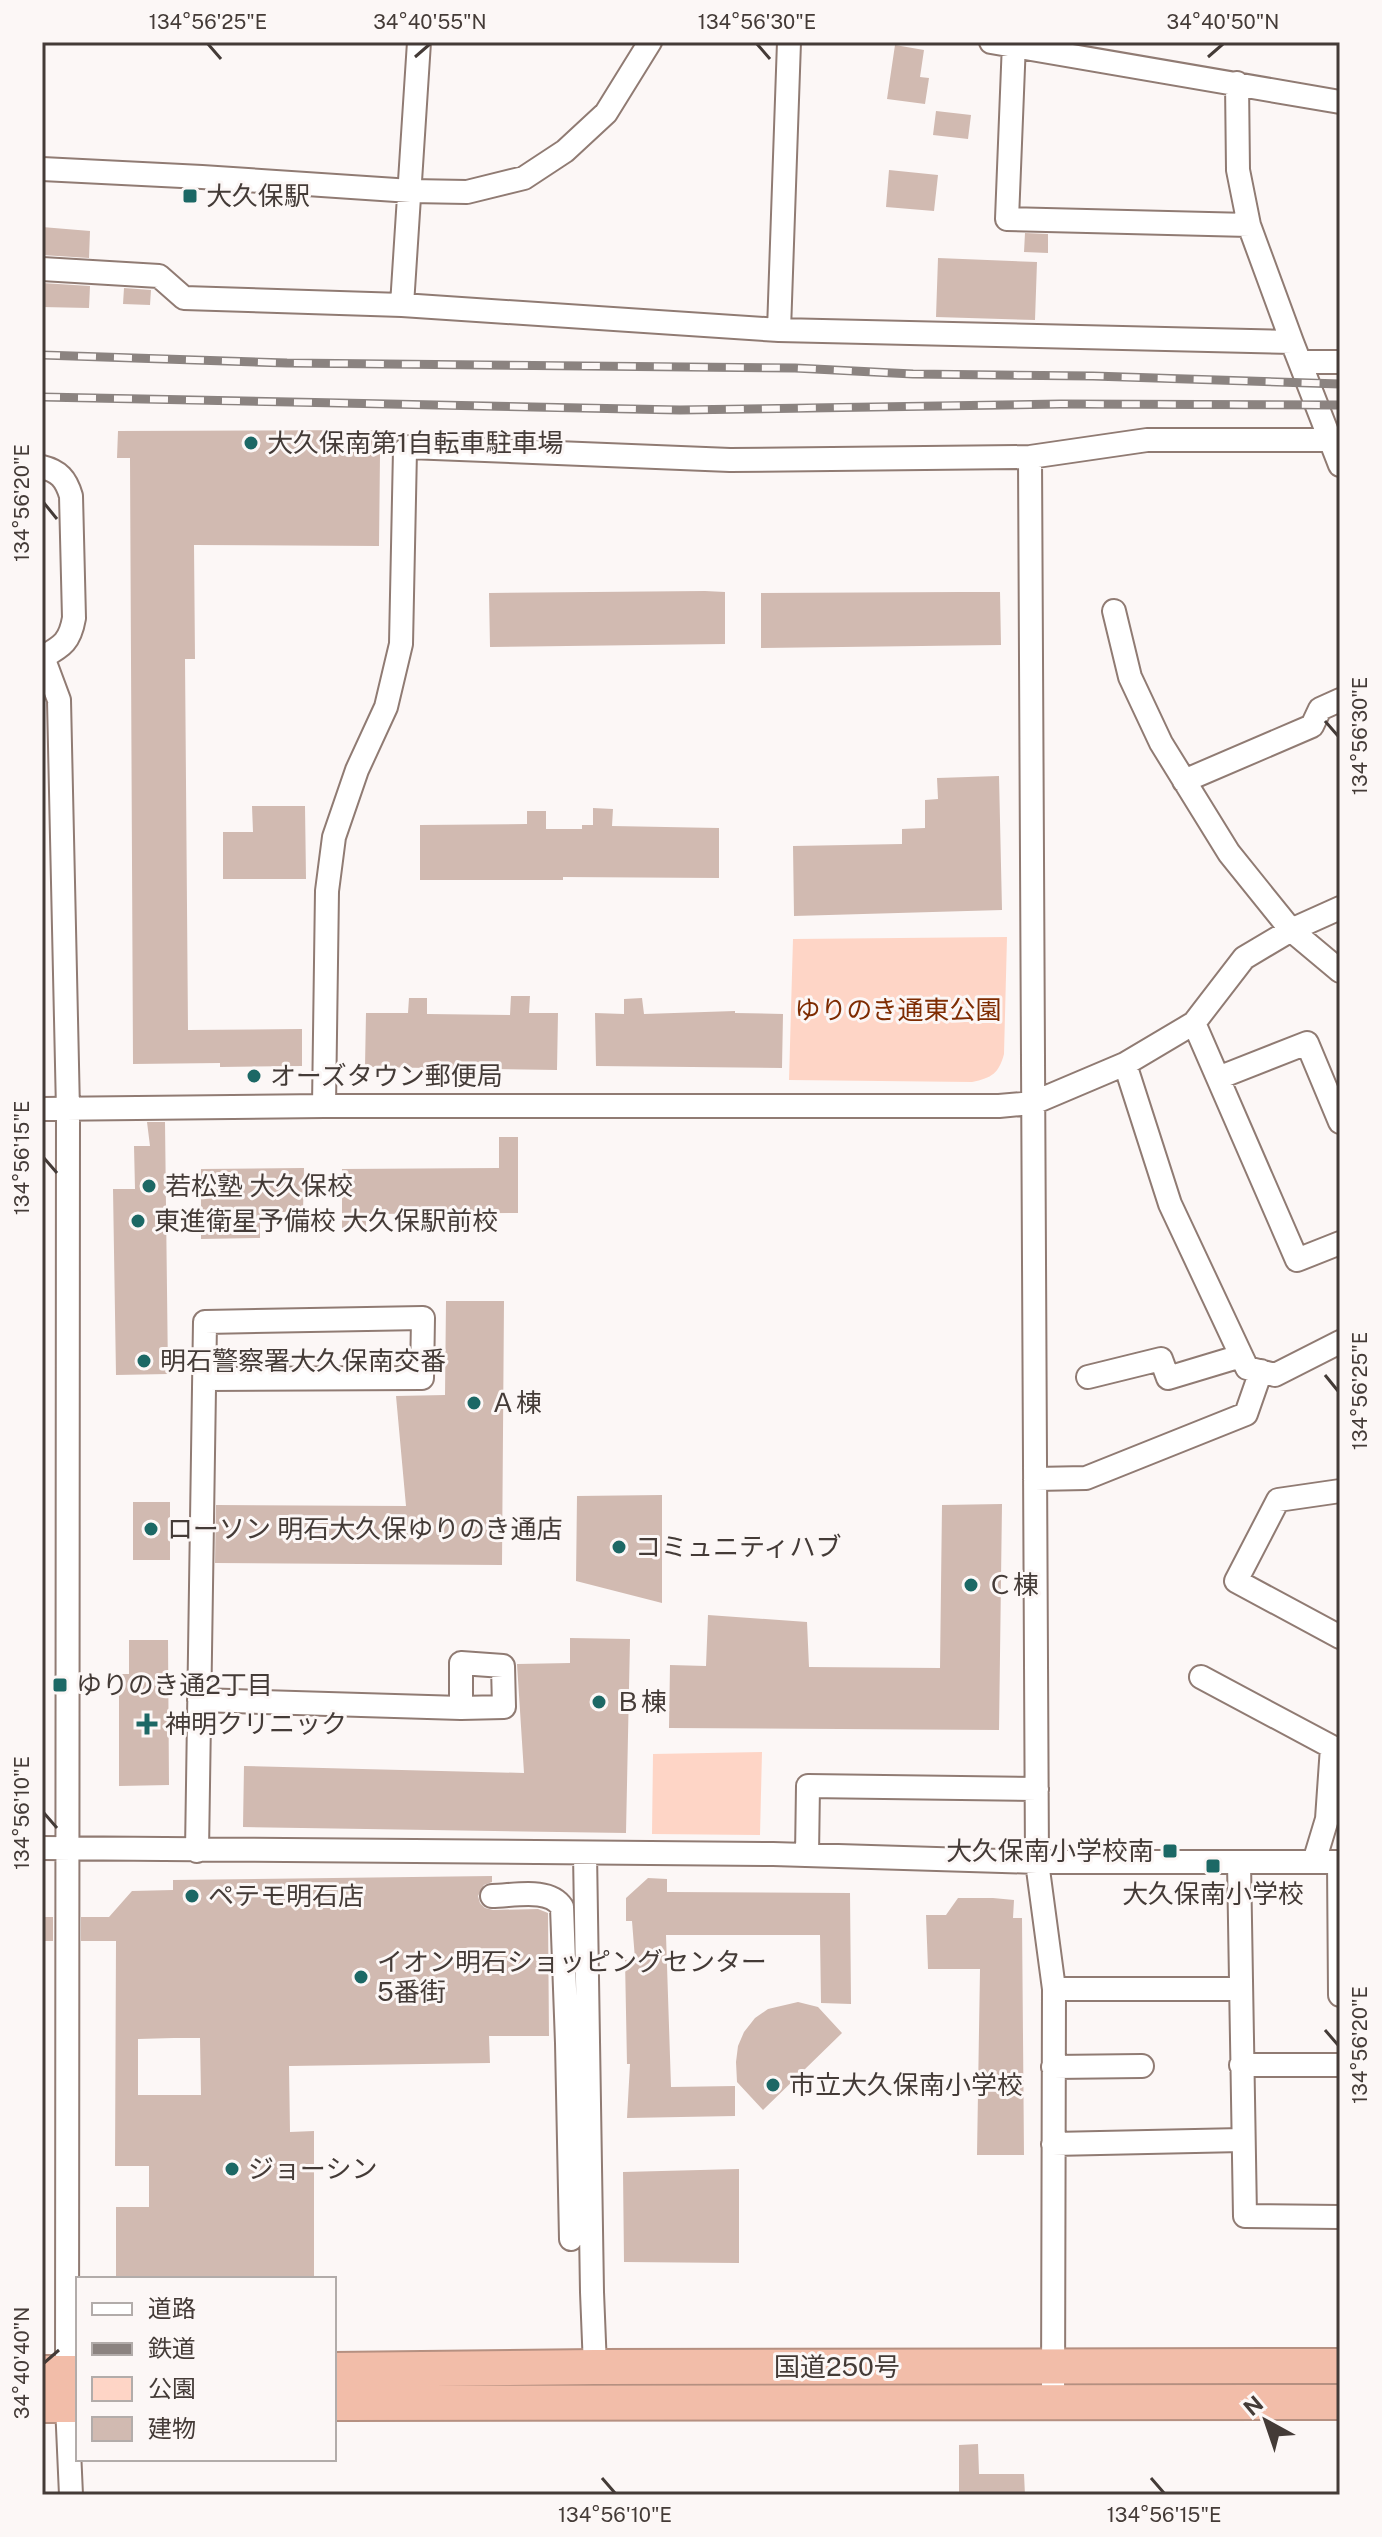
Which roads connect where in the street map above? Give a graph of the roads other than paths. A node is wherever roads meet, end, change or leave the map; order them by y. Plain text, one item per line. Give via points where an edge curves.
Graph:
1 (419, 42) edge
2 (650, 42) edge
3 (789, 42) edge
4 (1006, 43) edge
5 (1237, 83) junction
6 (1340, 102) edge
7 (42, 169) edge
8 (411, 191) junction
9 (1249, 225) junction
10 (42, 269) edge
11 (402, 305) junction
12 (779, 330) junction
13 (1296, 352) junction
14 (1340, 362) edge
15 (1330, 440) junction
16 (1030, 457) junction
17 (1340, 465) edge
18 (42, 467) edge
19 (1114, 611) dead end
20 (43, 657) edge
21 (1340, 700) edge
22 (1184, 781) junction
23 (1340, 908) edge
24 (1291, 930) junction
25 (1340, 971) edge
26 (1194, 1023) junction
27 (1125, 1064) junction
28 (1218, 1078) junction
29 (1033, 1103) junction
30 (324, 1106) junction
31 (42, 1109) edge
32 (68, 1110) junction
33 (1340, 1122) edge
34 (1340, 1243) edge
35 (1340, 1342) edge
36 (1241, 1356) junction
37 (1261, 1371) junction
38 (1088, 1377) dead end
39 (205, 1379) junction
40 (1035, 1479) junction
41 (1340, 1491) edge
42 (1340, 1637) edge
43 (1201, 1677) dead end
44 (199, 1700) junction
45 (461, 1708) dead end
46 (1037, 1789) junction
47 (42, 1848) edge
48 (69, 1849) junction
49 (197, 1851) junction
50 (585, 1853) junction
51 (807, 1855) junction
52 (1037, 1862) junction
53 (1239, 1862) junction
54 (1314, 1862) junction
55 (1339, 1862) edge
56 (492, 1896) dead end
57 (1054, 1989) junction
58 (1240, 1989) junction
59 (1340, 1995) edge
60 (1241, 2065) junction
61 (1340, 2065) edge
62 (1142, 2066) dead end
63 (1053, 2067) junction
64 (1242, 2140) junction
65 (1053, 2144) junction
66 (1340, 2217) edge
67 (571, 2239) dead end
68 (1340, 2366) edge
69 (595, 2367) junction
70 (1052, 2367) junction
71 (336, 2370) edge
72 (62, 2389) edge
73 (1053, 2402) junction
74 (1340, 2402) edge
75 (336, 2403) edge
76 (71, 2495) edge

1 - 8 street
2 - 8 street via 606,113 565,151 524,178 467,192
3 - 12 street
4 - 5 street
4 - 9 street via 1007,219
5 - 6 street
5 - 9 street via 1238,170
7 - 8 street
8 - 11 street
9 - 13 street
10 - 11 street via 159,276 184,298
11 - 12 street
12 - 13 street
13 - 14 street
13 - 15 street
15 - 16 street via 1147,440
15 - 17 street
16 - 29 street
16 - 30 street via 730,460 405,450 401,644 386,707 334,837 327,891
18 - 20 street via 67,480 71,496 74,618 71,635
19 - 22 street via 1130,677
20 - 32 street via 59,700
21 - 22 street via 1320,709 1312,726
22 - 24 street via 1229,853
23 - 24 street
24 - 25 street
24 - 26 street via 1244,958
26 - 27 street
26 - 28 street
27 - 29 street
27 - 36 street via 1170,1204
28 - 33 street via 1307,1043
28 - 34 street via 1297,1260
29 - 30 street
29 - 40 street
30 - 32 street
31 - 32 street
32 - 48 street
35 - 37 street via 1275,1375
36 - 37 street via 1247,1368
36 - 38 street via 1168,1378 1161,1359
37 - 40 street via 1246,1414 1086,1478
39 - 39 street via 205,1322 423,1318 422,1378
39 - 44 street
40 - 46 street
41 - 42 street via 1278,1500 1236,1581
43 - 54 street via 1332,1747 1327,1819
44 - 45 street
44 - 49 street
46 - 51 street via 808,1786
46 - 52 street
47 - 48 street
48 - 49 street
48 - 72 street
49 - 50 street
50 - 51 street
50 - 69 street
51 - 52 street
52 - 53 street
52 - 57 street
53 - 54 street
53 - 58 street
54 - 55 street
55 - 59 street
56 - 67 street via 547,1895 562,1907
57 - 58 street
57 - 63 street
58 - 60 street
60 - 61 street
60 - 64 street
62 - 63 street
63 - 65 street
64 - 65 street
64 - 66 street via 1245,2216
65 - 70 street
68 - 70 highway, 国道250号
69 - 70 highway, 国道250号
69 - 71 highway, 国道250号
70 - 73 street
72 - 76 street
73 - 74 highway, 国道250号
73 - 75 highway, 国道250号

